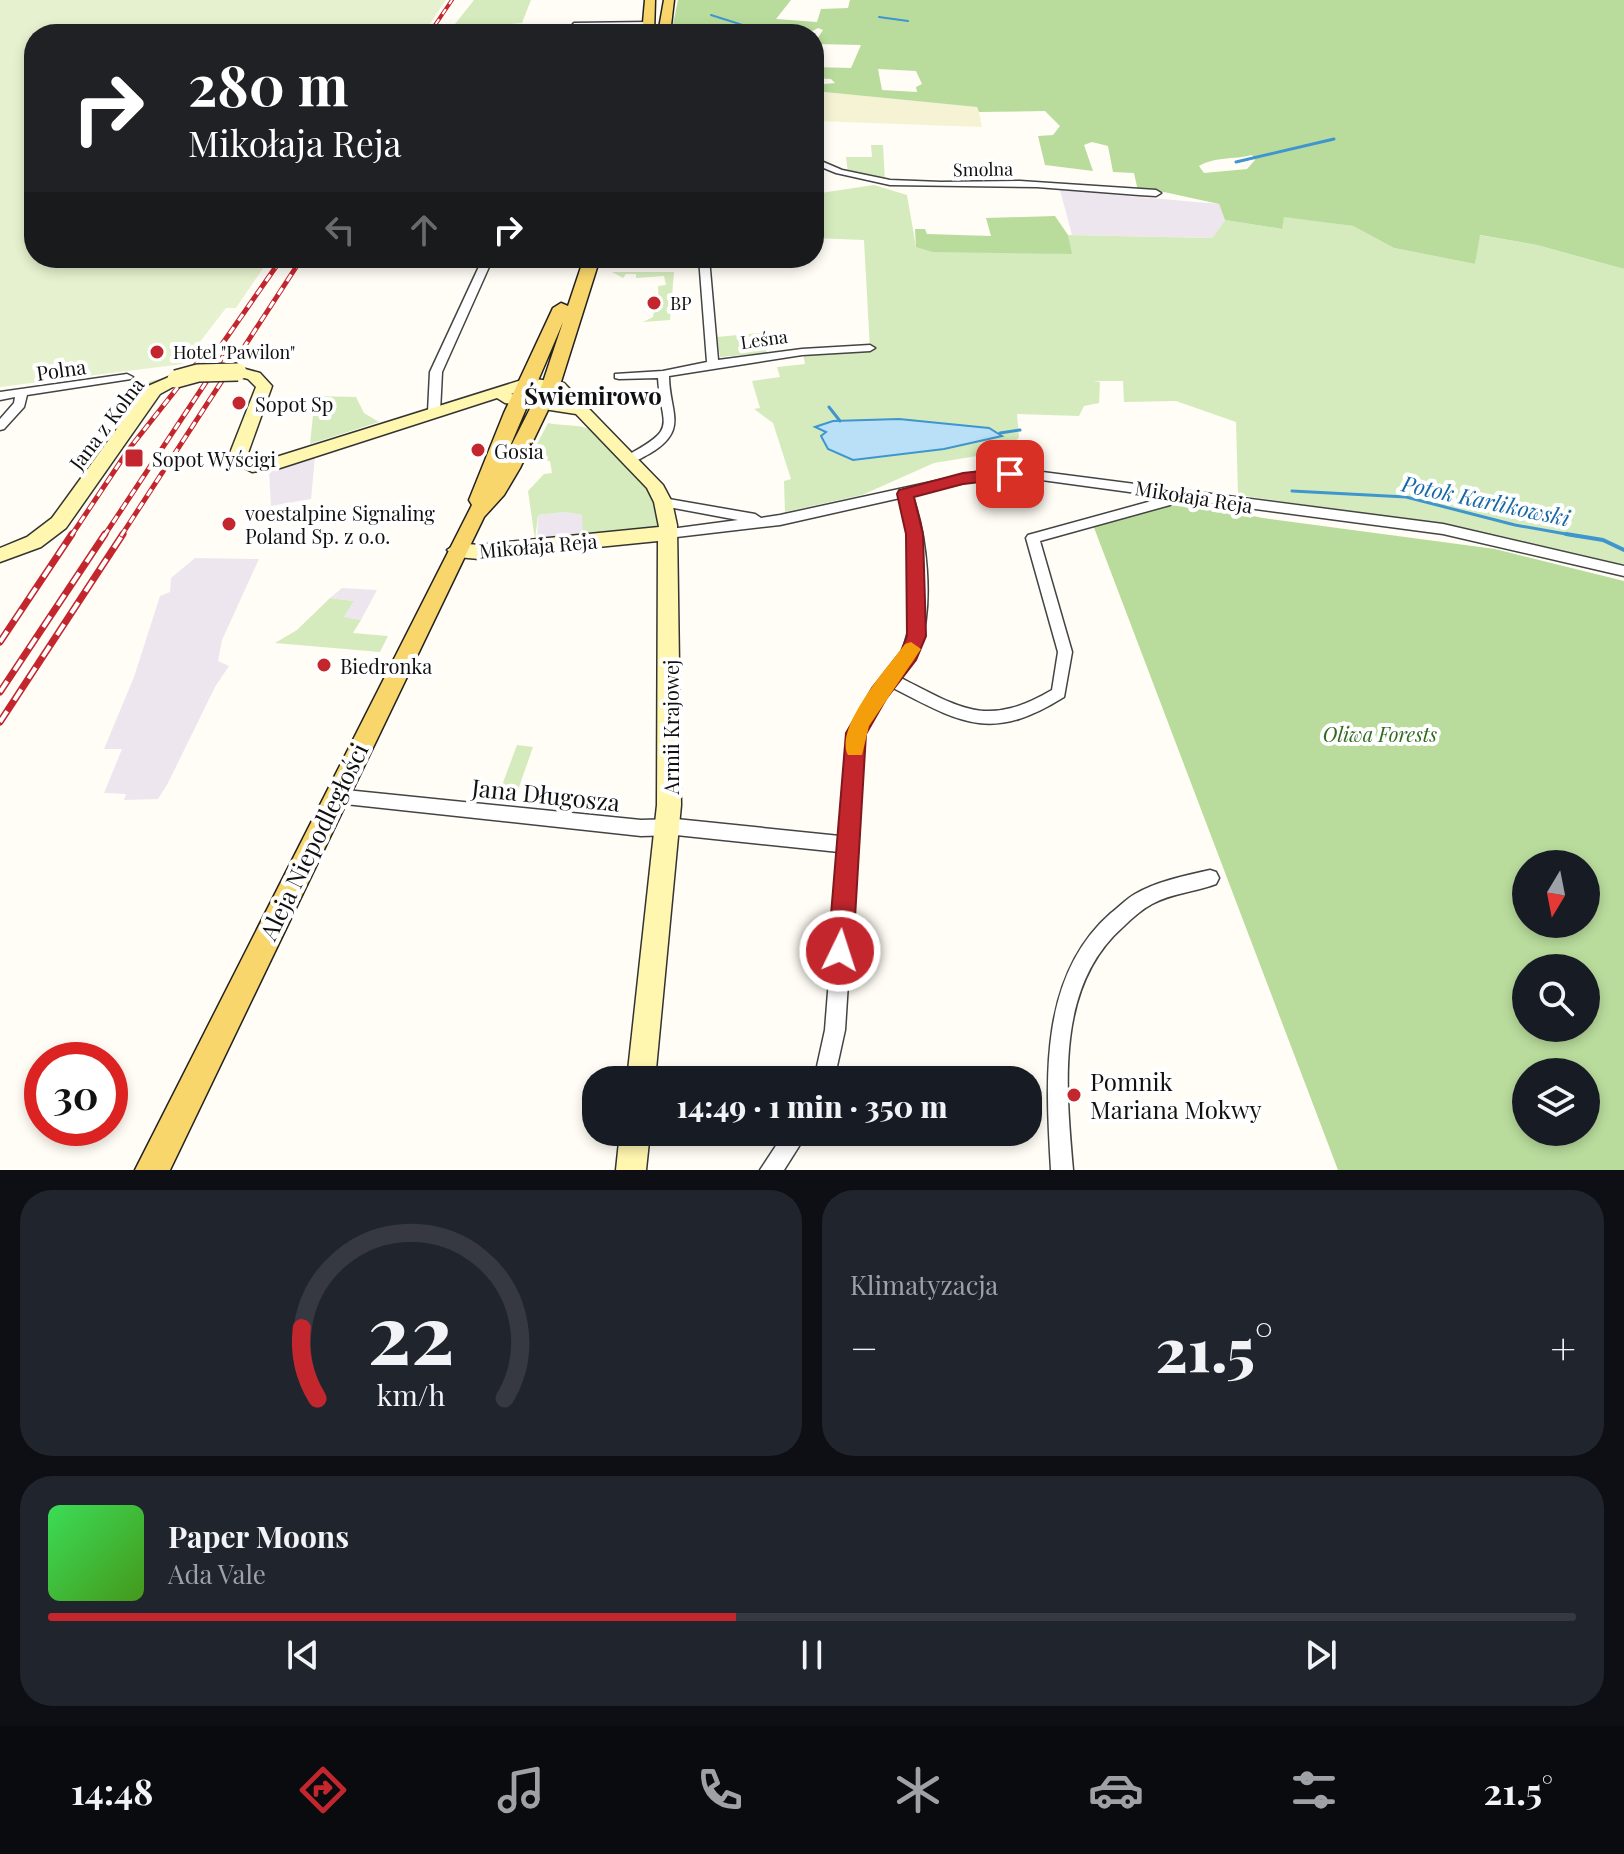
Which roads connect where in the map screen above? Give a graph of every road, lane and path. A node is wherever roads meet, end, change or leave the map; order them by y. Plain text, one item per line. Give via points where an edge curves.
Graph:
1 (650, 0) edge
2 (669, 0) edge
3 (646, 24) edge
4 (665, 24) edge
5 (824, 165) edge
6 (1156, 193) dead end
7 (483, 268) edge
8 (575, 268) edge
9 (589, 268) edge
10 (705, 268) edge
11 (870, 348) dead end
12 (713, 363) junction
13 (664, 374) junction
14 (619, 376) dead end
15 (127, 377) dead end
16 (551, 385) junction
17 (22, 392) junction
18 (524, 392) junction
19 (0, 396) edge
20 (542, 405) junction
21 (577, 409) junction
22 (434, 412) junction
23 (0, 426) edge
24 (630, 459) junction
25 (1128, 485) junction
26 (1175, 492) junction
27 (905, 494) junction
28 (663, 502) junction
29 (1137, 509) junction
30 (476, 513) junction
31 (763, 522) junction
32 (668, 533) junction
33 (457, 550) junction
34 (0, 555) edge
35 (1624, 571) edge
36 (890, 679) junction
37 (336, 796) junction
38 (668, 828) junction
39 (847, 845) junction
40 (1210, 878) dead end
41 (642, 1066) edge
42 (827, 1066) edge
43 (634, 1146) edge
44 (788, 1146) edge
45 (152, 1170) edge
46 (631, 1170) edge
47 (771, 1170) edge
48 (1062, 1170) edge

1 - 3 main road
2 - 4 main road
5 - 6 street, Smolna via 894,186 1021,184
7 - 22 street via 436,372
8 - 18 main road, Aleja Niepodległości
9 - 16 main road, Aleja Niepodległości
10 - 12 street
11 - 12 street, Leśna
12 - 13 street, Leśna
13 - 14 street, Leśna
13 - 24 street via 669,431
15 - 17 street, Polna
16 - 18 street
16 - 20 main road, Aleja Niepodległości
16 - 21 street, Armii Krajowej via 558,386
17 - 19 street, Polna
17 - 23 street via 20,404
18 - 20 street
18 - 22 street, Jana z Kolna
18 - 30 main road, Aleja Niepodległości via 481,489
20 - 21 street
20 - 30 main road, Aleja Niepodległości via 497,490
21 - 24 street, Armii Krajowej
22 - 34 street, Jana z Kolna, bridge via 274,464 252,466 239,453 264,386 257,377 238,372 176,379 154,390 59,523 34,542
24 - 28 street, Armii Krajowej
25 - 26 street, Mikołaja Reja
25 - 27 street, Mikołaja Reja via 1010,474 963,478
25 - 29 street
26 - 29 street via 1174,498
26 - 35 street, Mikołaja Reja via 1443,529
27 - 31 street, Mikołaja Reja
27 - 36 street via 915,534 916,636
28 - 31 street, Mikołaja Reja
28 - 32 street, Armii Krajowej
29 - 36 street via 1033,538 1065,652 1059,693 1035,710 998,720 974,717
30 - 33 main road, Aleja Niepodległości
31 - 32 street, Mikołaja Reja
32 - 33 street, Mikołaja Reja
32 - 38 street, Armii Krajowej
33 - 37 main road, Aleja Niepodległości
36 - 39 street via 856,733
37 - 38 street, Jana Długosza
37 - 45 main road, Aleja Niepodległości
38 - 39 street, Jana Długosza
38 - 41 street, Armii Krajowej
39 - 42 street via 835,1030
40 - 48 street via 1167,888 1136,903 1093,948 1074,979 1059,1023 1057,1052
43 - 46 street
44 - 47 street

